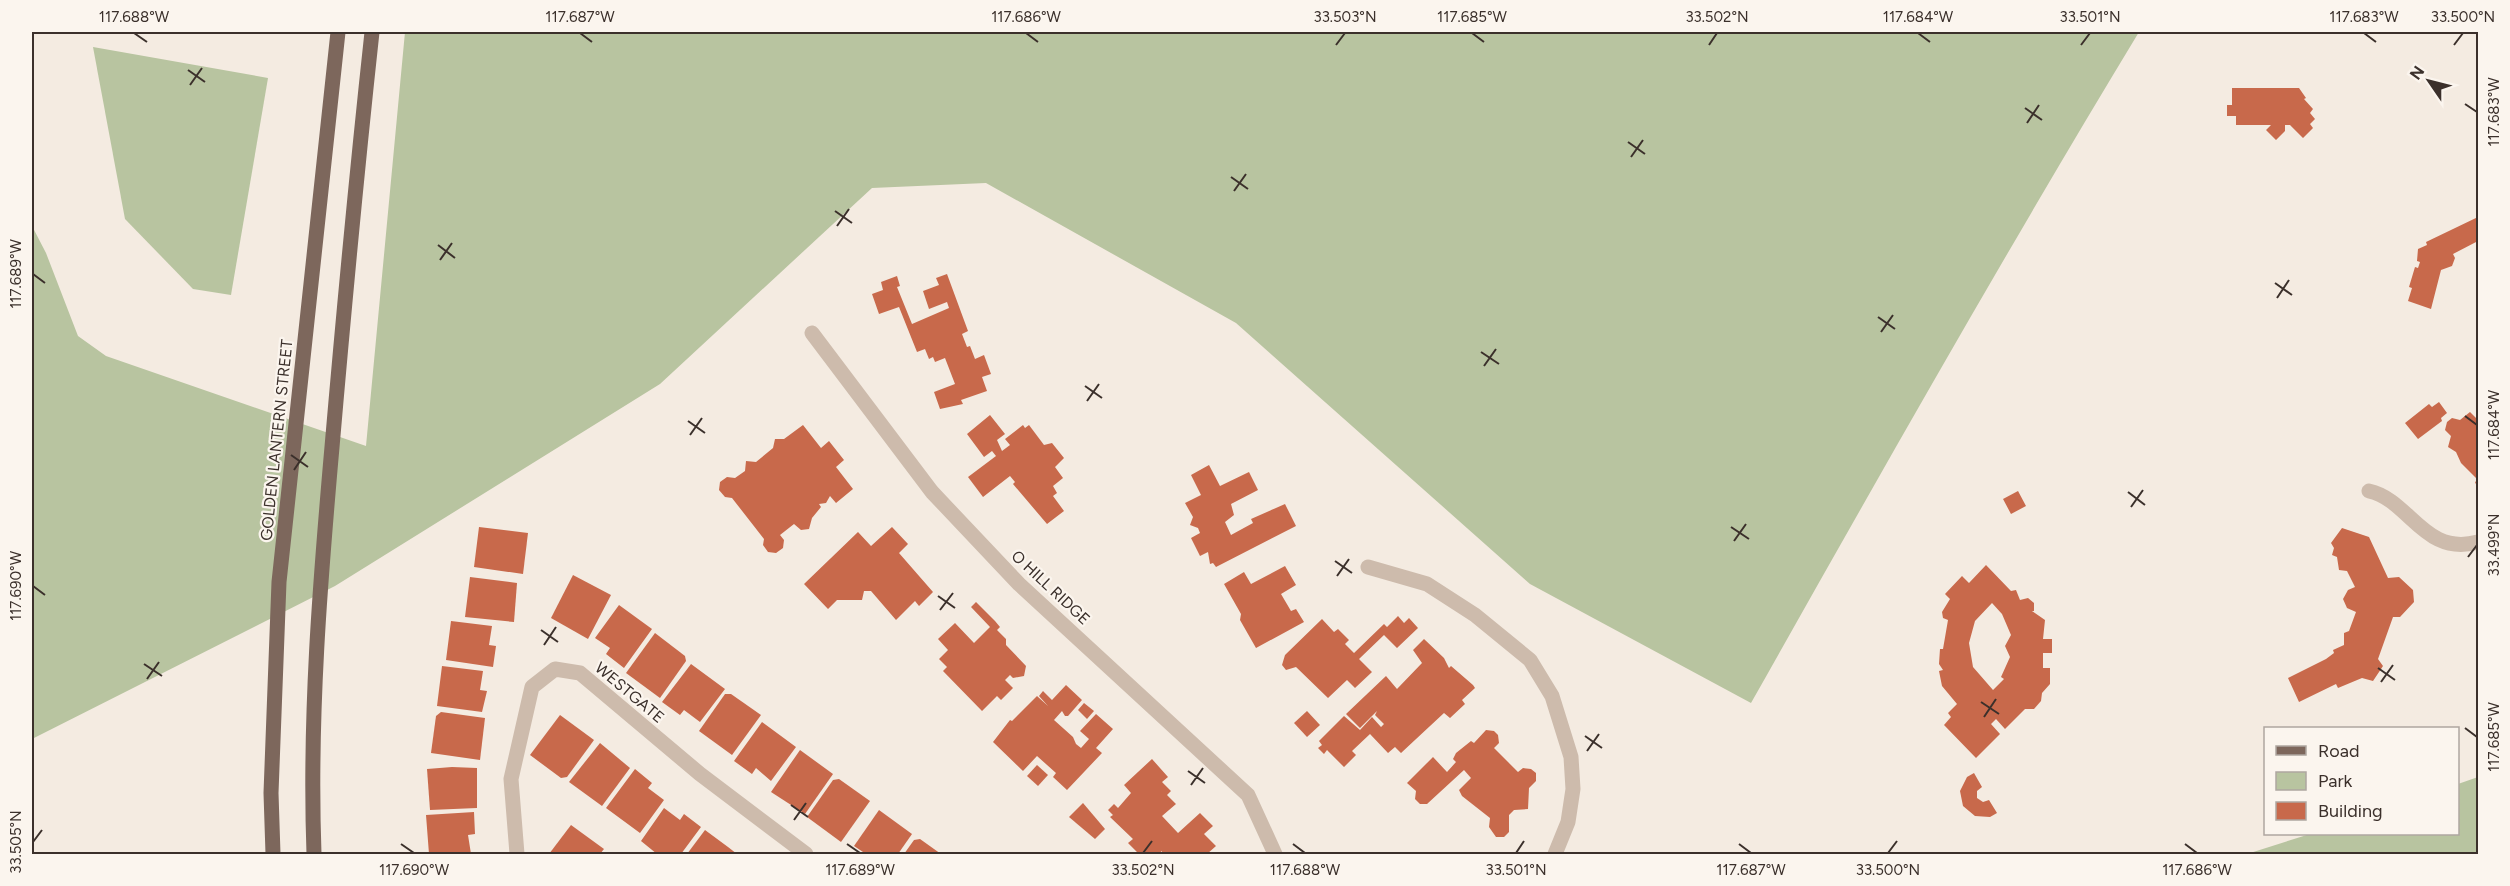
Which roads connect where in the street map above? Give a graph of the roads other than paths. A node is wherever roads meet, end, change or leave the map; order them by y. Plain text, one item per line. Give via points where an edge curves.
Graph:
1 (338, 32) edge
2 (372, 32) edge
3 (812, 333) dead end
4 (2369, 491) dead end
5 (2478, 542) edge
6 (1368, 567) dead end
7 (273, 855) edge
8 (314, 855) edge
9 (517, 855) edge
10 (806, 855) edge
11 (1275, 855) edge
12 (1555, 855) edge

1 - 7 main road, GOLDEN LANTERN STREET via 279,582 271,793
2 - 8 main road via 318,605 311,756
3 - 11 street, O HILL RIDGE via 932,492 995,559 1248,795
4 - 5 street via 2391,501 2416,526 2438,539 2456,544
6 - 12 street via 1427,584 1475,615 1530,660 1552,696 1571,758 1570,811
9 - 10 street, WESTGATE via 511,779 532,687 555,669 579,674

